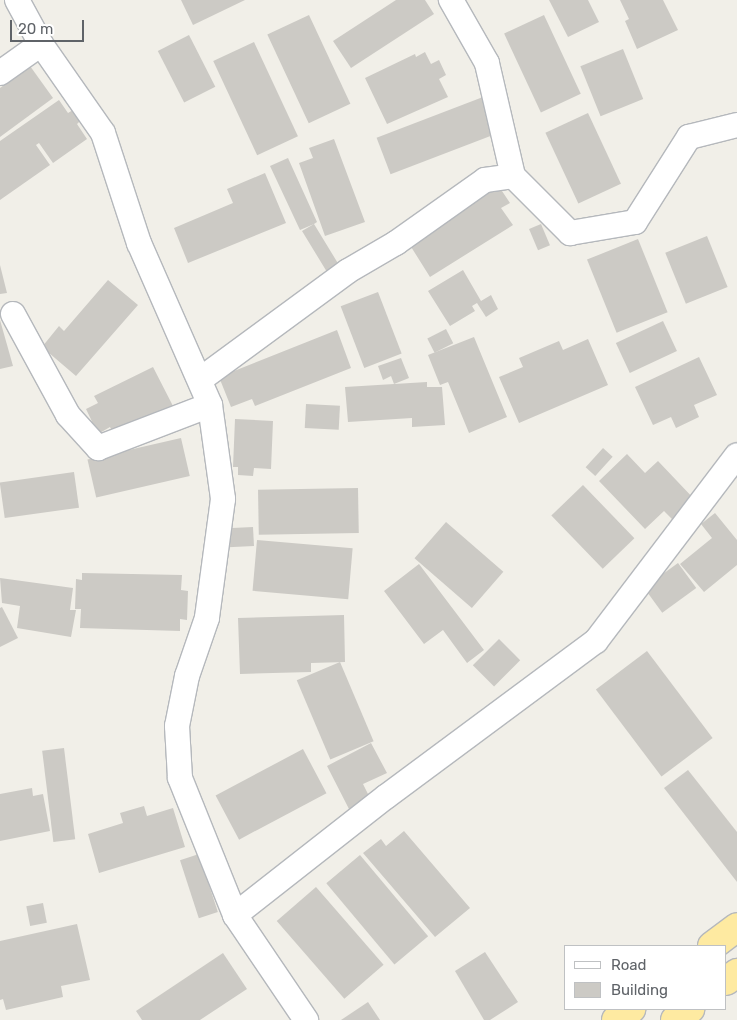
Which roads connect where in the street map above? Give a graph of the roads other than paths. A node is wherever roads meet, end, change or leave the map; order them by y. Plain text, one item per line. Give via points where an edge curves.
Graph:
1 (17, 0) edge
2 (451, 0) edge
3 (41, 44) junction
4 (0, 73) edge
5 (737, 125) edge
6 (513, 176) junction
7 (13, 314) dead end
8 (201, 379) junction
9 (210, 405) junction
10 (737, 455) edge
11 (235, 915) junction
12 (737, 927) edge
13 (713, 945) edge
14 (630, 1010) edge
15 (689, 1010) edge
16 (306, 1020) edge
17 (616, 1020) edge
18 (675, 1020) edge

1 - 3 street
2 - 6 street via 487,63
3 - 4 street
3 - 8 street via 103,133 139,243
5 - 6 street via 689,137 635,222 570,233
6 - 8 street via 485,180 396,243 348,271
7 - 9 street via 68,415 98,448
8 - 9 street
9 - 11 street via 223,499 207,618 187,676 177,726 180,778
10 - 11 street via 596,641 387,796
11 - 16 street
12 - 13 highway
14 - 17 highway
15 - 18 highway

